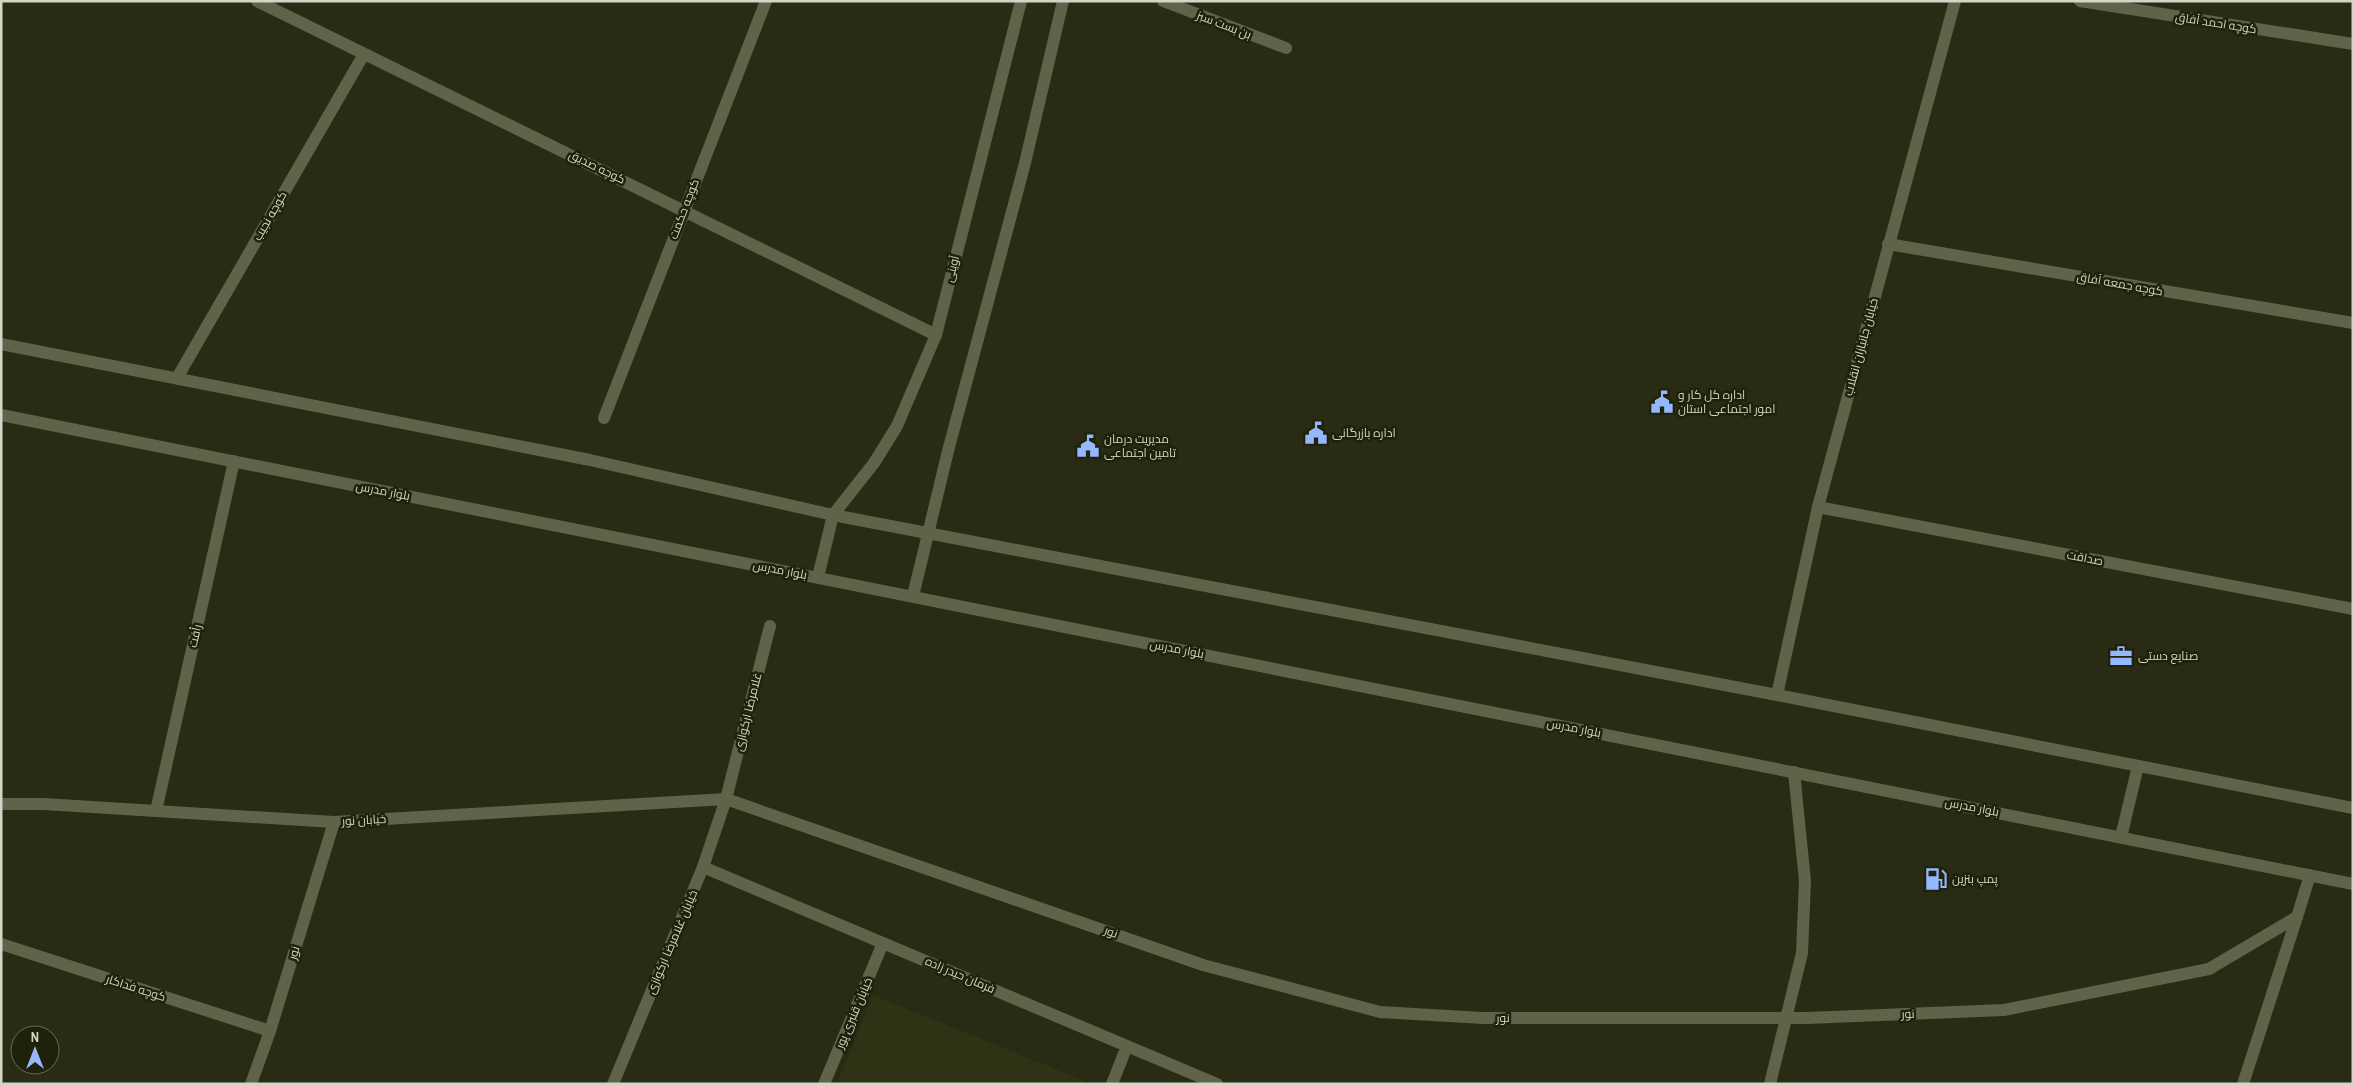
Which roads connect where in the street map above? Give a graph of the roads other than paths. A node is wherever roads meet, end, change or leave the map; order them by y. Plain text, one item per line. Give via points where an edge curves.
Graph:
1 (257, 1) edge
2 (766, 1) edge
3 (1021, 1) edge
4 (1063, 1) edge
5 (1163, 1) edge
6 (1955, 1) edge
7 (2080, 1) edge
8 (2353, 44) edge
9 (1286, 48) dead end
10 (364, 54) junction
11 (684, 210) junction
12 (1888, 244) junction
13 (2353, 323) edge
14 (936, 335) junction
15 (1, 344) edge
16 (177, 378) junction
17 (1, 415) edge
18 (604, 418) dead end
19 (234, 462) junction
20 (1818, 506) junction
21 (833, 516) junction
22 (927, 533) junction
23 (818, 577) junction
24 (913, 596) junction
25 (2353, 609) edge
26 (770, 626) dead end
27 (1777, 695) junction
28 (2138, 766) junction
29 (1794, 772) junction
30 (726, 799) junction
31 (1, 804) edge
32 (2353, 808) edge
33 (156, 811) junction
34 (334, 822) junction
35 (2121, 837) junction
36 (703, 867) junction
37 (2310, 875) junction
38 (2353, 884) edge
39 (2297, 917) junction
40 (884, 943) junction
41 (1, 944) edge
42 (1785, 1018) junction
43 (270, 1031) junction
44 (1127, 1046) junction
45 (251, 1084) edge
46 (613, 1084) edge
47 (824, 1084) edge
48 (1112, 1084) edge
49 (1217, 1084) edge
50 (1770, 1084) edge
51 (2243, 1084) edge

1 - 10 street, کوچه صدیق
2 - 11 street, کوچه حکمت
3 - 14 street, آوینی
4 - 22 street via 1025,163
5 - 9 street, بن بست سبز
6 - 12 street, خیابان جانبازان انقلاب
7 - 8 street, کوچه احمد آفاق
10 - 11 street, کوچه صدیق
10 - 16 street, کوچه نجیب
11 - 14 street, کوچه صدیق
11 - 18 street, کوچه حکمت
12 - 13 street, کوچه جمعه آفاق
12 - 20 street, خیابان جانبازان انقلاب
14 - 21 street, آوینی via 897,426 874,463
15 - 16 street
16 - 21 street via 590,460
17 - 19 street, بلوار مدرس
19 - 23 street, بلوار مدرس
19 - 33 street, رأفت
20 - 25 street, صداقت
20 - 27 street, خیابان جانبازان انقلاب
21 - 22 street
21 - 23 street
22 - 24 street
22 - 27 street
23 - 24 street, بلوار مدرس
24 - 29 street, بلوار مدرس
26 - 30 street, غلامرضا ارکوازی
27 - 28 street
28 - 32 street
28 - 35 street
29 - 35 street, بلوار مدرس
29 - 42 street via 1805,882 1802,953
30 - 34 street, خیابان نور
30 - 36 street, خیابان غلامرضا ارکوازی
30 - 42 street, نور via 1203,965 1380,1012 1484,1018
31 - 33 street, خیابان نور
33 - 34 street, خیابان نور
34 - 43 street, نور
35 - 37 street, بلوار مدرس
36 - 40 street, فرمان حیدر زاده
36 - 46 street, خیابان غلامرضا ارکوازی
37 - 38 street, بلوار مدرس
37 - 39 street
39 - 42 street, نور via 2210,968 2004,1010
39 - 51 street
40 - 44 street, فرمان حیدر زاده
40 - 47 street, خیابان قنبری پور
41 - 43 street, کوچه فداکار
42 - 50 street
43 - 45 street, نور
44 - 48 street
44 - 49 street, فرمان حیدر زاده

